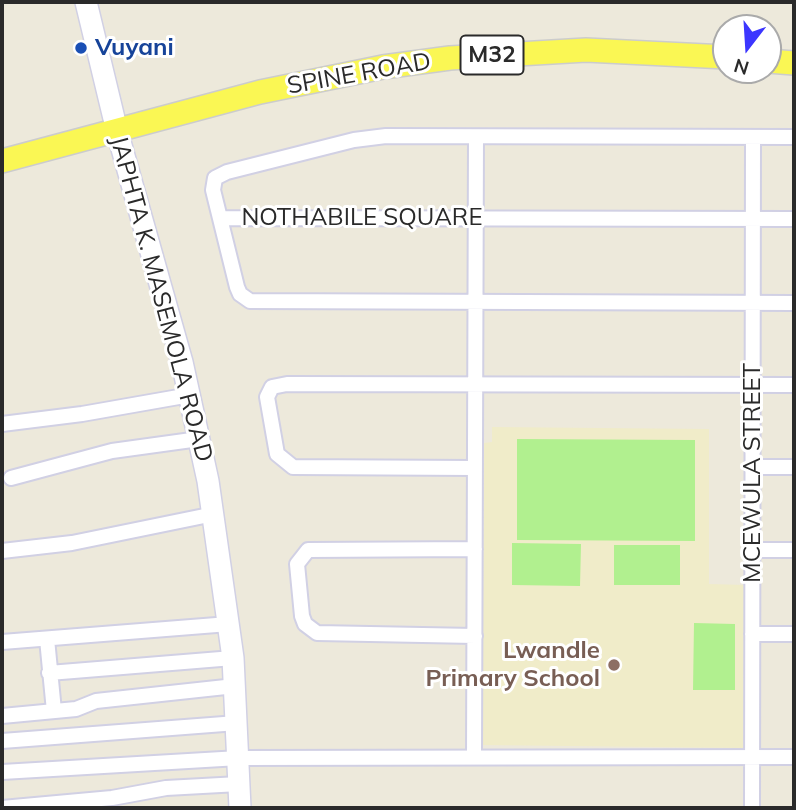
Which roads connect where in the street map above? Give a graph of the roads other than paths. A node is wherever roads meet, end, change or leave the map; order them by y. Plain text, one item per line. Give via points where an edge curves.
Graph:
1 (86, 2) edge
2 (712, 56) edge
3 (117, 131) junction
4 (476, 137) junction
5 (753, 137) junction
6 (794, 137) edge
7 (2, 161) edge
8 (221, 218) junction
9 (476, 218) junction
10 (753, 219) junction
11 (794, 219) edge
12 (476, 301) junction
13 (753, 303) junction
14 (794, 303) edge
15 (475, 385) junction
16 (753, 385) junction
17 (794, 385) edge
18 (190, 395) junction
19 (2, 424) edge
20 (199, 439) junction
21 (752, 467) junction
22 (794, 467) edge
23 (474, 468) junction
24 (11, 478) dead end
25 (214, 514) junction
26 (475, 549) junction
27 (752, 550) junction
28 (794, 550) edge
29 (2, 551) edge
30 (229, 624) junction
31 (752, 634) junction
32 (794, 634) edge
33 (475, 636) junction
34 (47, 639) junction
35 (2, 642) edge
36 (233, 659) junction
37 (49, 673) junction
38 (235, 686) junction
39 (54, 711) junction
40 (2, 716) edge
41 (237, 723) junction
42 (2, 741) edge
43 (474, 755) junction
44 (794, 757) edge
45 (239, 758) junction
46 (752, 758) junction
47 (2, 772) edge
48 (239, 784) junction
49 (2, 808) edge
50 (240, 808) edge
51 (752, 808) edge

1 - 3 main road, JAPHTA K. MASEMOLA ROAD
2 - 3 main road, SPINE ROAD / M32 via 586,50 450,58 321,78
3 - 7 main road, SPINE ROAD / M32
3 - 18 main road, JAPHTA K. MASEMOLA ROAD
4 - 5 street, NOTHABILE SQUARE
4 - 8 street, NOTHABILE SQUARE via 369,138 227,172 213,183
4 - 9 street
5 - 6 street, NOTHABILE SQUARE
5 - 10 street, MCEWULA STREET
8 - 9 street, NOTHABILE SQUARE
8 - 12 street via 237,287 250,301
9 - 10 street, NOTHABILE SQUARE
9 - 12 street
10 - 11 street, NOTHABILE SQUARE
10 - 13 street, MCEWULA STREET
12 - 13 street
12 - 15 street
13 - 14 street
13 - 16 street, MCEWULA STREET
15 - 16 street
15 - 23 street
15 - 23 street via 287,384 272,387 266,403 277,454 293,467
16 - 17 street
16 - 21 street, MCEWULA STREET
18 - 19 street
18 - 20 main road, JAPHTA K. MASEMOLA ROAD
20 - 24 street via 113,451
20 - 25 main road, JAPHTA K. MASEMOLA ROAD
21 - 22 street
21 - 27 street, MCEWULA STREET
23 - 26 street
25 - 29 street via 72,543
25 - 30 main road, JAPHTA K. MASEMOLA ROAD
26 - 33 street
26 - 33 street via 308,550 297,564 302,616 317,633
27 - 28 street
27 - 31 street, MCEWULA STREET
30 - 34 street
30 - 36 main road, JAPHTA K. MASEMOLA ROAD
31 - 32 street
31 - 46 street, MCEWULA STREET
33 - 43 street
34 - 35 street
34 - 37 street
36 - 37 street
36 - 38 main road, JAPHTA K. MASEMOLA ROAD
37 - 39 street
38 - 39 street via 96,701
38 - 41 main road, JAPHTA K. MASEMOLA ROAD
39 - 40 street
41 - 42 street
41 - 45 main road, JAPHTA K. MASEMOLA ROAD
43 - 45 street
43 - 46 street
44 - 46 street
45 - 47 street
45 - 48 main road, JAPHTA K. MASEMOLA ROAD
46 - 51 street, MCEWULA STREET
48 - 49 street
48 - 50 main road, JAPHTA K. MASEMOLA ROAD

